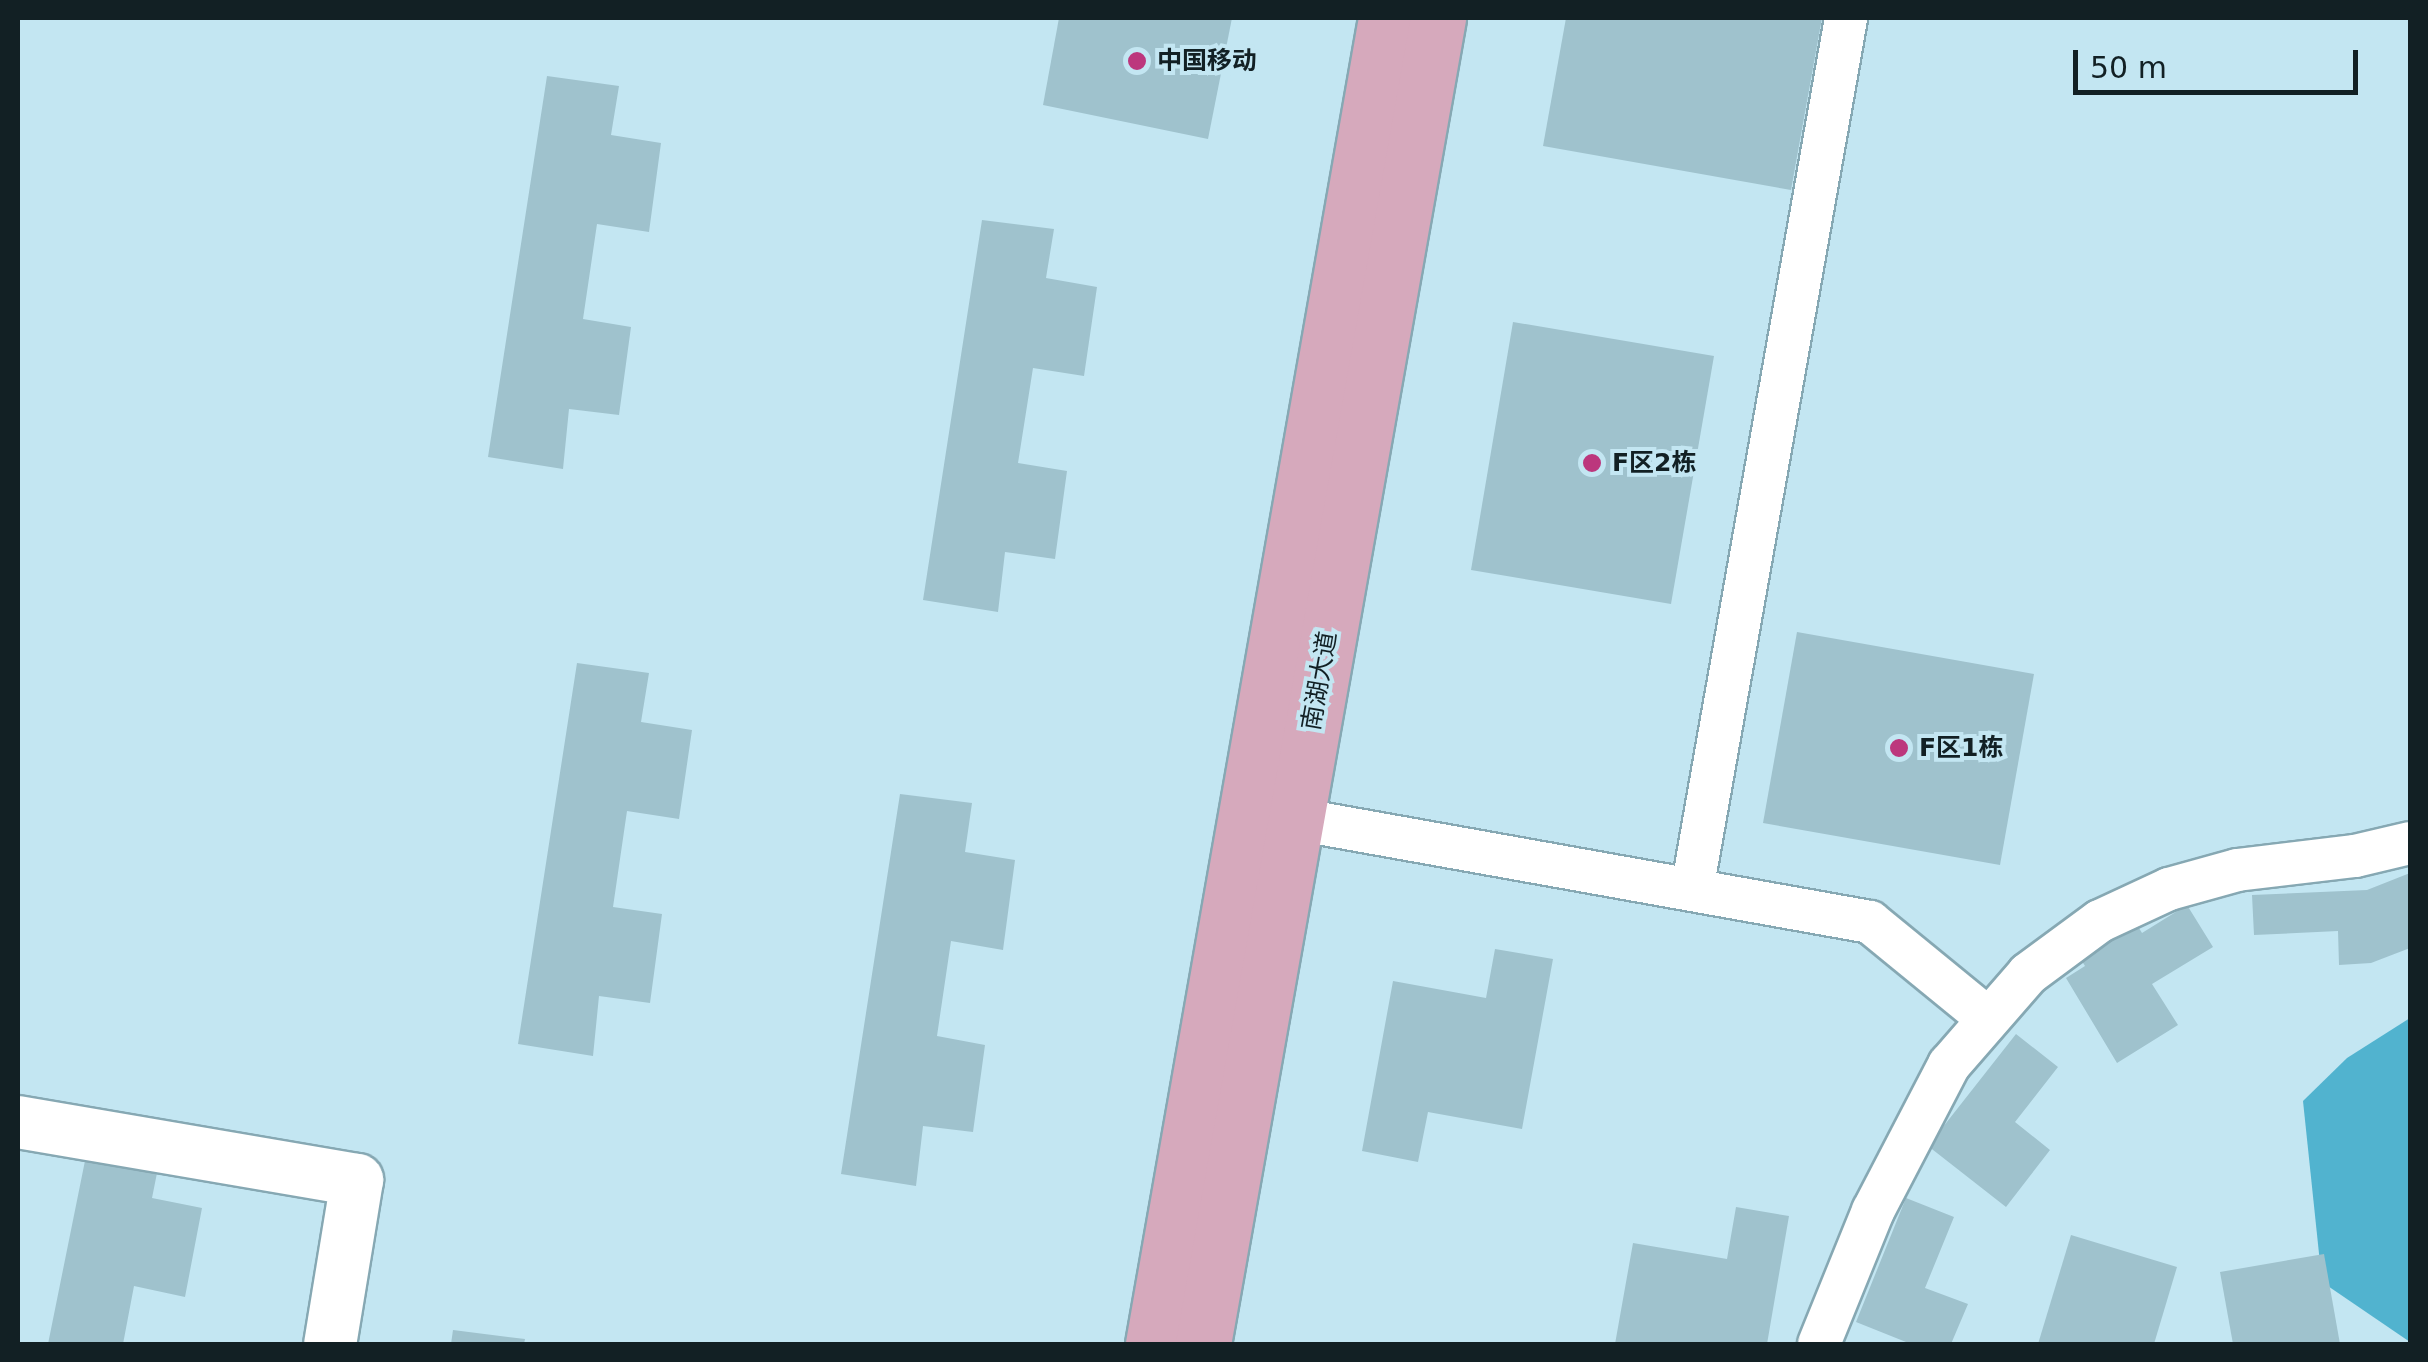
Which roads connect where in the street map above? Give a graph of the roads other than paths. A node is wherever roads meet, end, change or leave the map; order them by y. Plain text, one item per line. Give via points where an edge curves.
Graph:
1 (1386, 18) edge
2 (1438, 18) edge
3 (1846, 18) edge
4 (1296, 819) junction
5 (2410, 843) edge
6 (1692, 890) junction
7 (1986, 1017) junction
8 (18, 1122) edge
9 (330, 1344) edge
10 (1153, 1344) edge
11 (1203, 1344) edge
12 (1819, 1344) edge

1 - 10 main road, 南湖大道
2 - 4 main road, 南湖大道
3 - 6 street
4 - 6 street
4 - 11 main road, 南湖大道
5 - 7 street via 2238,870 2169,888 2100,921 2028,974
6 - 7 street via 1870,922
7 - 12 street via 1948,1065 1910,1133
8 - 9 street via 357,1180

